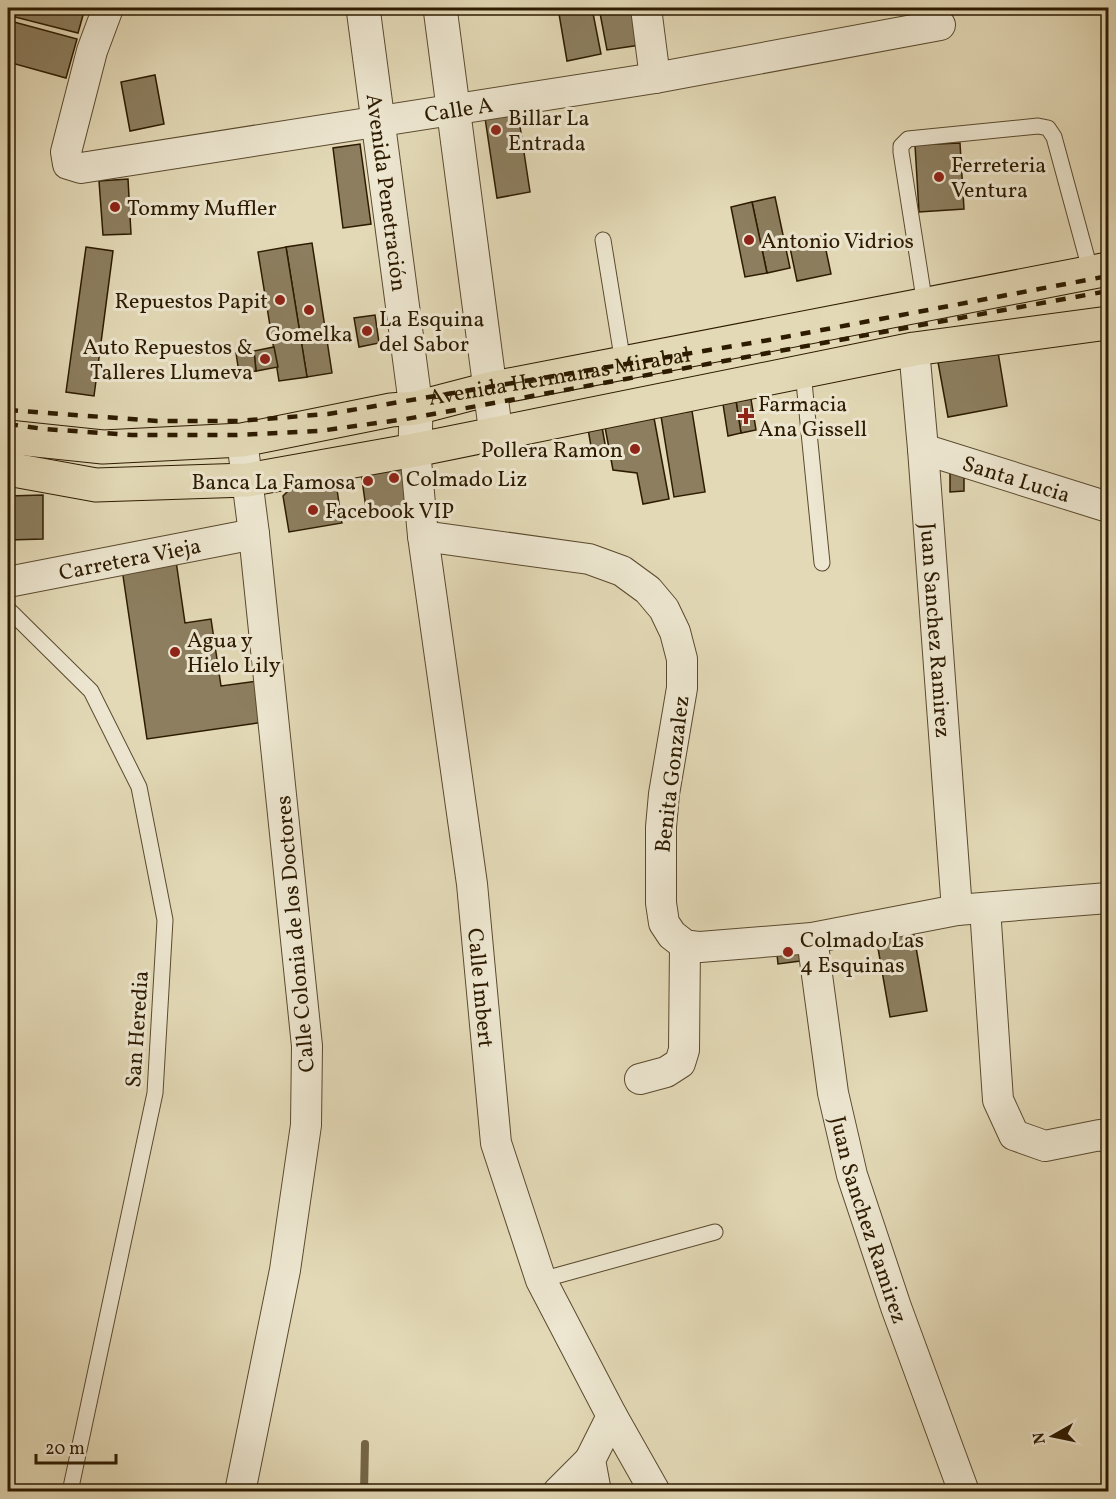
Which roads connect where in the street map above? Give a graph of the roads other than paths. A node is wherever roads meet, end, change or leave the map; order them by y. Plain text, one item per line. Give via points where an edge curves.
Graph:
1 (108, 8) edge
2 (363, 8) edge
3 (440, 8) edge
4 (646, 8) edge
5 (940, 25) dead end
6 (655, 78) junction
7 (453, 111) junction
8 (377, 121) junction
9 (603, 240) dead end
10 (1100, 271) edge
11 (925, 305) junction
12 (1108, 323) edge
13 (914, 349) junction
14 (623, 363) junction
15 (803, 372) junction
16 (489, 389) junction
17 (416, 408) junction
18 (496, 434) junction
19 (8, 437) edge
20 (242, 440) junction
21 (923, 449) junction
22 (415, 450) junction
23 (8, 469) edge
24 (247, 480) junction
25 (1108, 507) edge
26 (254, 534) junction
27 (423, 536) junction
28 (822, 563) dead end
29 (8, 583) edge
30 (8, 609) edge
31 (1108, 898) edge
32 (971, 909) junction
33 (813, 938) junction
34 (685, 945) junction
35 (640, 1080) dead end
36 (1108, 1138) edge
37 (715, 1232) dead end
38 (541, 1280) junction
39 (612, 1416) junction
40 (590, 1460) junction
41 (70, 1491) edge
42 (240, 1491) edge
43 (558, 1491) edge
44 (596, 1491) edge
45 (655, 1491) edge
46 (964, 1491) edge

1 - 8 street, Calle A via 92,51 66,152 68,164 81,168
2 - 8 street, Avenida Penetración
3 - 7 street
4 - 6 street
5 - 6 street, Calle A
6 - 7 street, Calle A
7 - 8 street, Calle A
7 - 16 street
8 - 17 street, Avenida Penetración
9 - 14 lane
10 - 11 main road, Avenida Hermanas Mirabal
10 - 11 lane via 1048,128 908,139 901,152
11 - 14 main road, Avenida Hermanas Mirabal
12 - 13 main road, Avenida Hermanas Mirabal
13 - 15 main road, Avenida Hermanas Mirabal
13 - 21 street, Juan Sanchez Ramirez
14 - 16 main road, Avenida Hermanas Mirabal
15 - 18 main road, Avenida Hermanas Mirabal
15 - 28 lane
16 - 17 main road, Avenida Hermanas Mirabal
16 - 18 street
17 - 20 main road, Avenida Hermanas Mirabal
17 - 22 street, Avenida Penetración
18 - 22 main road, Avenida Hermanas Mirabal
19 - 20 main road, Avenida Hermanas Mirabal via 103,447
20 - 24 street, Calle Colonia de los Doctores
21 - 25 street, Santa Lucia
21 - 32 street, Juan Sanchez Ramirez
22 - 24 main road, Avenida Hermanas Mirabal
22 - 27 street, Calle Imbert
23 - 24 main road, Avenida Hermanas Mirabal via 96,485
24 - 26 street, Calle Colonia de los Doctores
26 - 29 street, Carretera Vieja
26 - 42 street, Calle Colonia de los Doctores via 308,1084 306,1125 285,1270
27 - 34 street, Benita Gonzalez via 588,560 621,571 648,590 664,609 682,659 682,688 663,805 661,903 664,923
27 - 38 street, Calle Imbert via 472,884 496,1143
30 - 41 lane, San Heredia via 91,691 139,787 165,920 156,1093
31 - 32 street
32 - 33 street
32 - 36 street, Juan Sanchez Ramirez via 998,1100 1014,1135 1045,1146 1100,1135
33 - 34 street
33 - 46 street, Juan Sanchez Ramirez via 833,1093 852,1175
34 - 35 street via 684,1050 680,1063
37 - 38 lane
38 - 39 street, Calle Imbert
39 - 40 street
39 - 45 street, Calle Imbert
40 - 43 street
40 - 44 street

